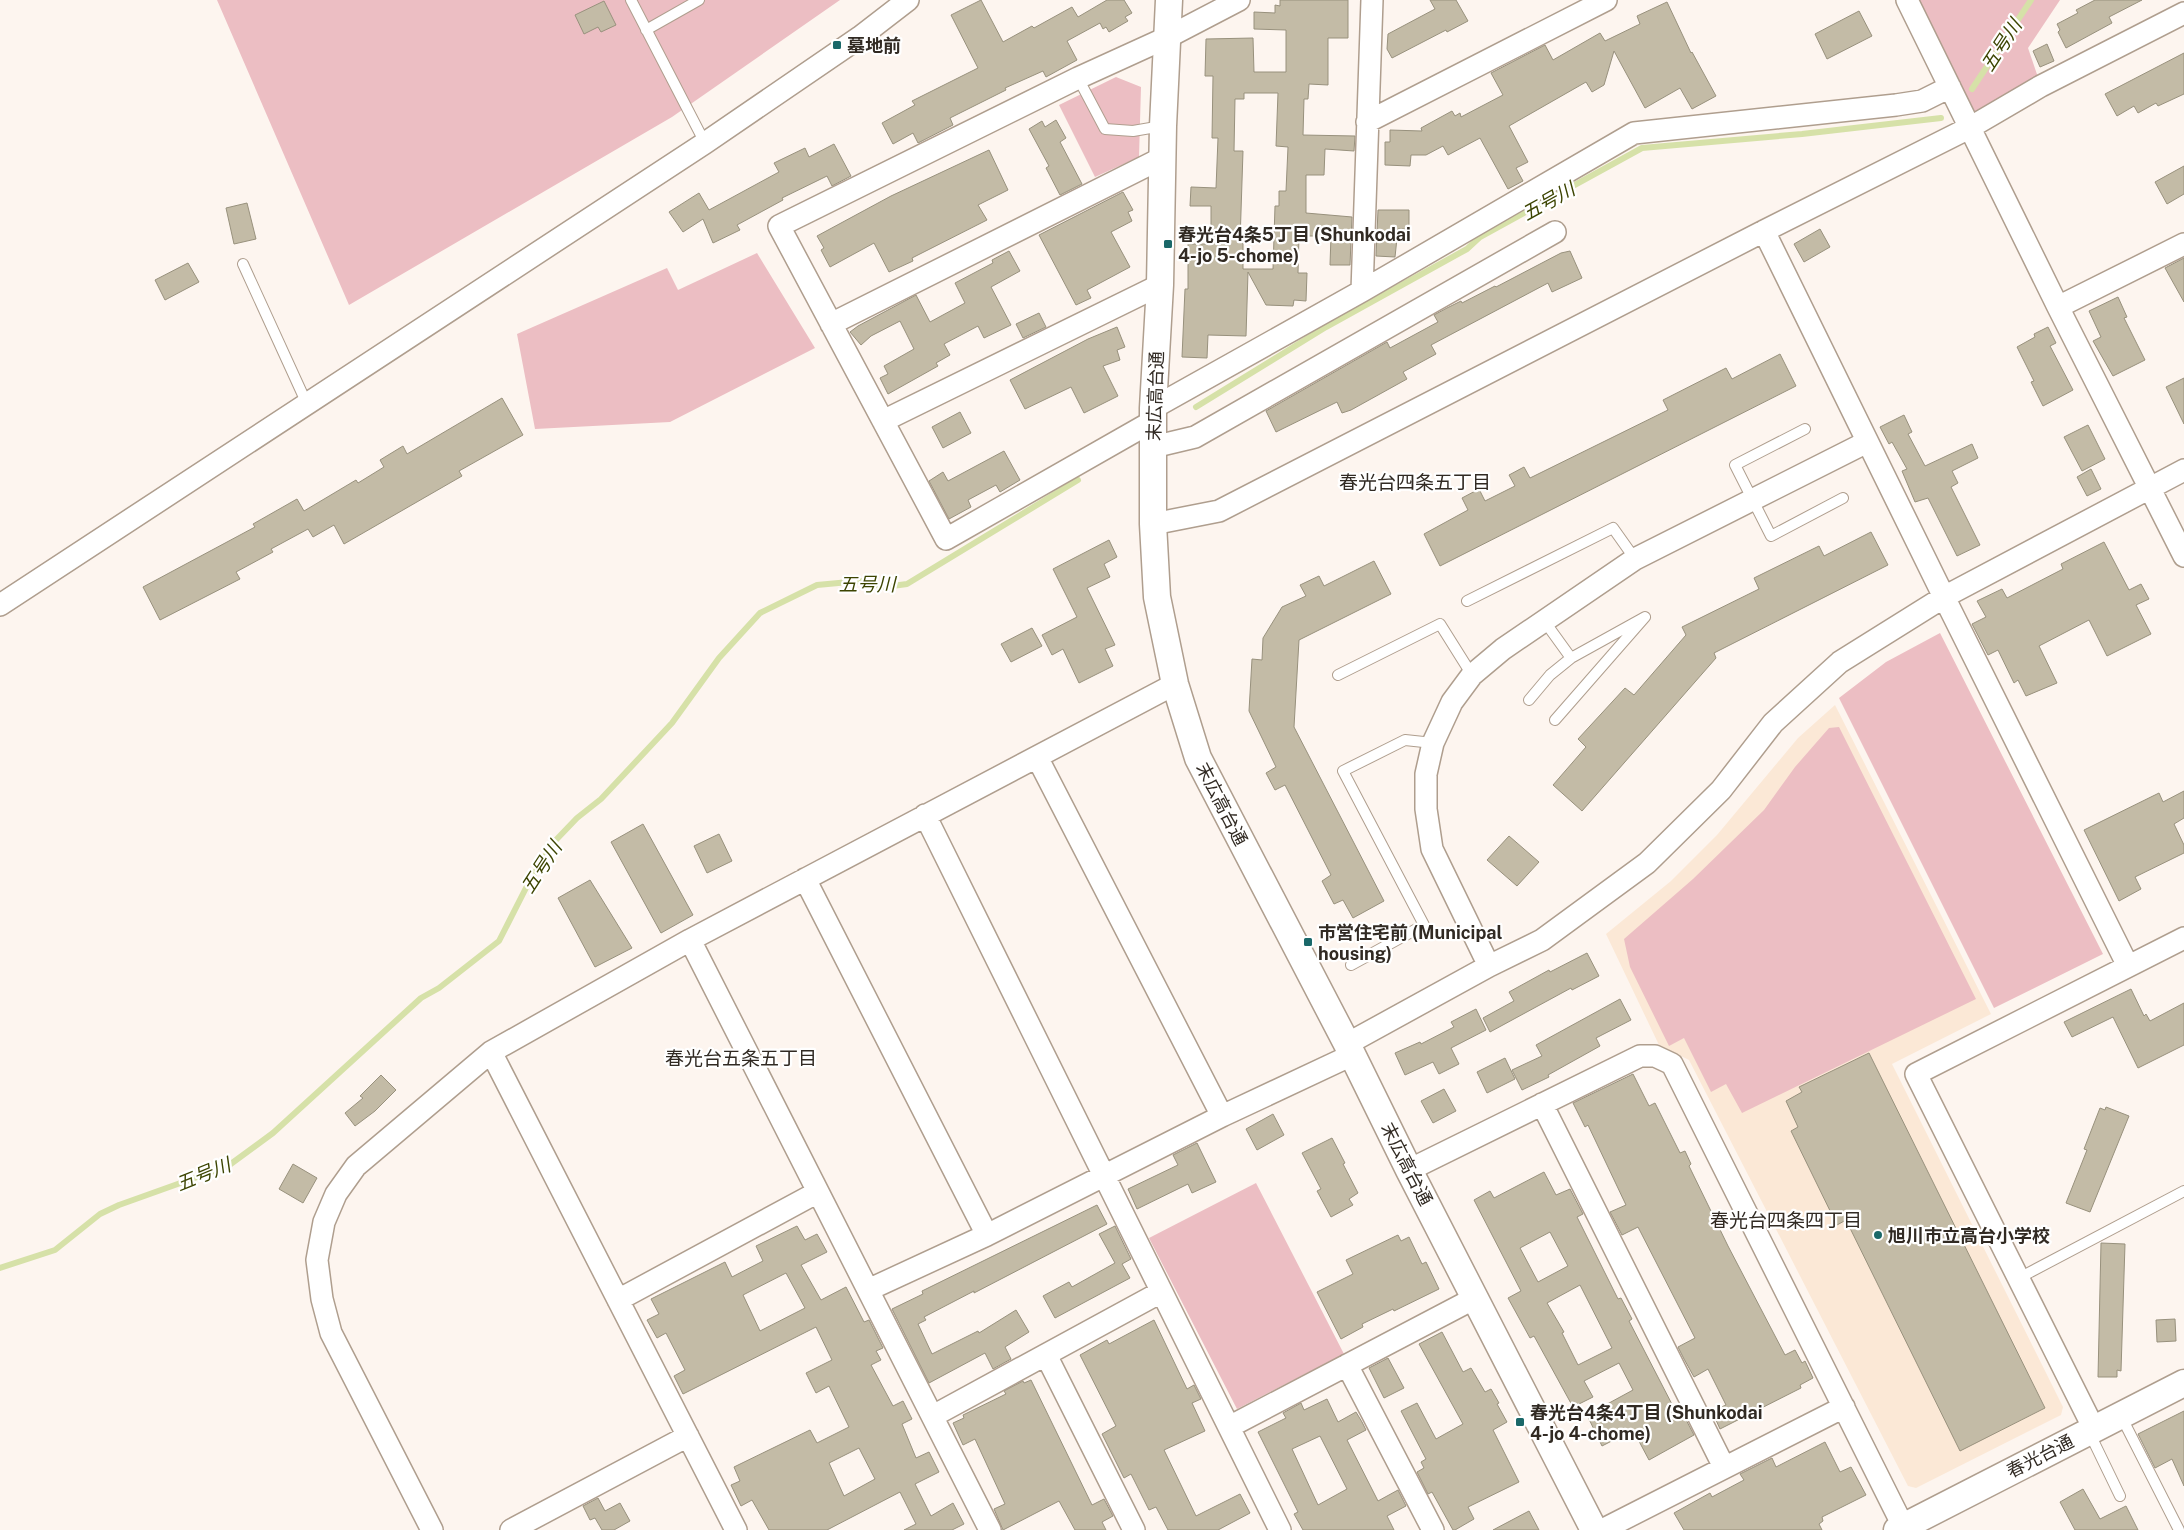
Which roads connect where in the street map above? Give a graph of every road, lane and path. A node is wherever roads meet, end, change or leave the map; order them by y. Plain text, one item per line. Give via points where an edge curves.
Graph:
1 (631, 0) edge
2 (699, 0) edge
3 (908, 0) edge
4 (1169, 0) edge
5 (1239, 0) edge
6 (1372, 0) edge
7 (1606, 0) edge
8 (1907, 0) edge
9 (2184, 13) edge
10 (646, 30) junction
11 (1168, 37) junction
12 (1078, 78) junction
13 (1950, 87) junction
14 (1368, 122) junction
15 (1163, 126) junction
16 (1971, 127) junction
17 (705, 143) junction
18 (1162, 158) junction
19 (1764, 231) junction
20 (1555, 232) dead end
21 (2184, 244) edge
22 (243, 264) dead end
23 (1160, 285) junction
24 (1362, 291) junction
25 (2058, 307) junction
26 (831, 324) junction
27 (307, 404) junction
28 (1153, 414) junction
29 (883, 421) junction
30 (1806, 429) dead end
31 (1867, 442) junction
32 (1152, 447) junction
33 (2184, 470) edge
34 (2149, 488) junction
35 (1844, 498) dead end
36 (1752, 500) junction
37 (1153, 524) junction
38 (2184, 556) edge
39 (1635, 559) junction
40 (1944, 597) junction
41 (1467, 601) dead end
42 (0, 605) edge
43 (1545, 622) junction
44 (1571, 658) junction
45 (1338, 675) dead end
46 (1472, 676) junction
47 (1174, 684) junction
48 (1529, 700) dead end
49 (1555, 720) dead end
50 (1433, 743) junction
51 (1036, 757) junction
52 (925, 816) junction
53 (805, 879) junction
54 (2184, 938) edge
55 (690, 940) junction
56 (1352, 965) dead end
57 (1489, 966) junction
58 (2128, 966) junction
59 (1350, 1049) junction
60 (491, 1052) junction
61 (1542, 1104) junction
62 (1222, 1116) junction
63 (1409, 1170) junction
64 (1104, 1176) junction
65 (2184, 1191) edge
66 (818, 1192) junction
67 (987, 1235) junction
68 (2019, 1278) junction
69 (868, 1290) junction
70 (1161, 1292) junction
71 (1475, 1298) junction
72 (618, 1300) junction
73 (1046, 1355) junction
74 (1347, 1365) junction
75 (2184, 1383) edge
76 (1844, 1407) junction
77 (2121, 1415) junction
78 (933, 1416) junction
79 (1229, 1426) junction
80 (2091, 1430) junction
81 (688, 1436) junction
82 (1724, 1467) junction
83 (2120, 1496) dead end
84 (1901, 1529) edge
85 (432, 1530) edge
86 (511, 1530) edge
87 (736, 1530) edge
88 (990, 1530) edge
89 (1134, 1530) edge
90 (1280, 1530) edge
91 (1433, 1530) edge
92 (1594, 1530) edge
93 (1602, 1530) edge
94 (2179, 1530) edge

1 - 10 lane
2 - 10 lane
3 - 17 street via 860,37
4 - 11 street, 末広高台通
5 - 11 street
6 - 14 street
7 - 14 street
8 - 13 street
9 - 16 street via 2041,86
10 - 17 lane
11 - 12 street
11 - 15 street, 末広高台通
12 - 15 lane via 1105,129 1133,131
12 - 26 street via 779,226
13 - 16 street
13 - 24 street via 1922,101 1896,105 1634,133
14 - 24 street
15 - 18 street, 末広高台通
16 - 19 street
16 - 25 street
17 - 27 street
18 - 23 street, 末広高台通
18 - 26 street
19 - 31 street
19 - 37 street via 1219,511
20 - 32 street via 1195,437
21 - 25 street
22 - 27 lane
23 - 28 street, 末広高台通
23 - 29 street
24 - 28 street
25 - 34 street
26 - 29 street
27 - 42 street
28 - 29 street via 946,539
28 - 32 street, 末広高台通
30 - 36 lane via 1735,466
31 - 36 street
31 - 40 street
32 - 37 street, 末広高台通
33 - 34 street
34 - 38 street
34 - 40 street
35 - 36 lane via 1771,536
36 - 39 street
37 - 47 street, 末広高台通 via 1157,597
39 - 41 lane via 1613,528
39 - 43 street
40 - 57 street via 1840,662 1774,724 1721,790 1647,863 1542,940
40 - 58 street
43 - 44 lane
43 - 46 street via 1503,649
44 - 48 lane via 1550,675
44 - 49 lane via 1645,617
45 - 46 lane via 1440,624
46 - 50 street via 1452,702
47 - 51 street
47 - 59 street, 末広高台通 via 1198,758
50 - 56 lane via 1405,740 1344,771 1424,925
50 - 57 street via 1426,774 1426,809 1432,849
51 - 52 street
51 - 62 street
52 - 53 street
52 - 64 street
53 - 55 street
53 - 67 street
54 - 58 street
55 - 60 street
55 - 66 street
57 - 59 street
58 - 68 street via 1916,1074
59 - 62 street
59 - 63 street, 末広高台通
60 - 72 street
60 - 85 street via 356,1166 336,1194 327,1215 317,1260 331,1333
61 - 63 street
61 - 76 street via 1640,1056 1655,1056 1672,1064
61 - 82 street
62 - 64 street
63 - 71 street, 末広高台通
64 - 67 street
64 - 70 street
65 - 68 lane
66 - 69 street
66 - 72 street
67 - 69 street
68 - 80 street
69 - 78 street
70 - 73 street
70 - 79 street
71 - 74 street
71 - 92 street, 末広高台通
72 - 81 street
73 - 78 street
73 - 89 street
74 - 79 street
74 - 91 street
75 - 77 street, 春光台通
76 - 82 street
76 - 84 street
77 - 80 street, 春光台通
77 - 94 lane
78 - 88 street
79 - 90 street
80 - 83 lane
80 - 84 street, 春光台通
81 - 86 street
81 - 87 street
82 - 93 street

